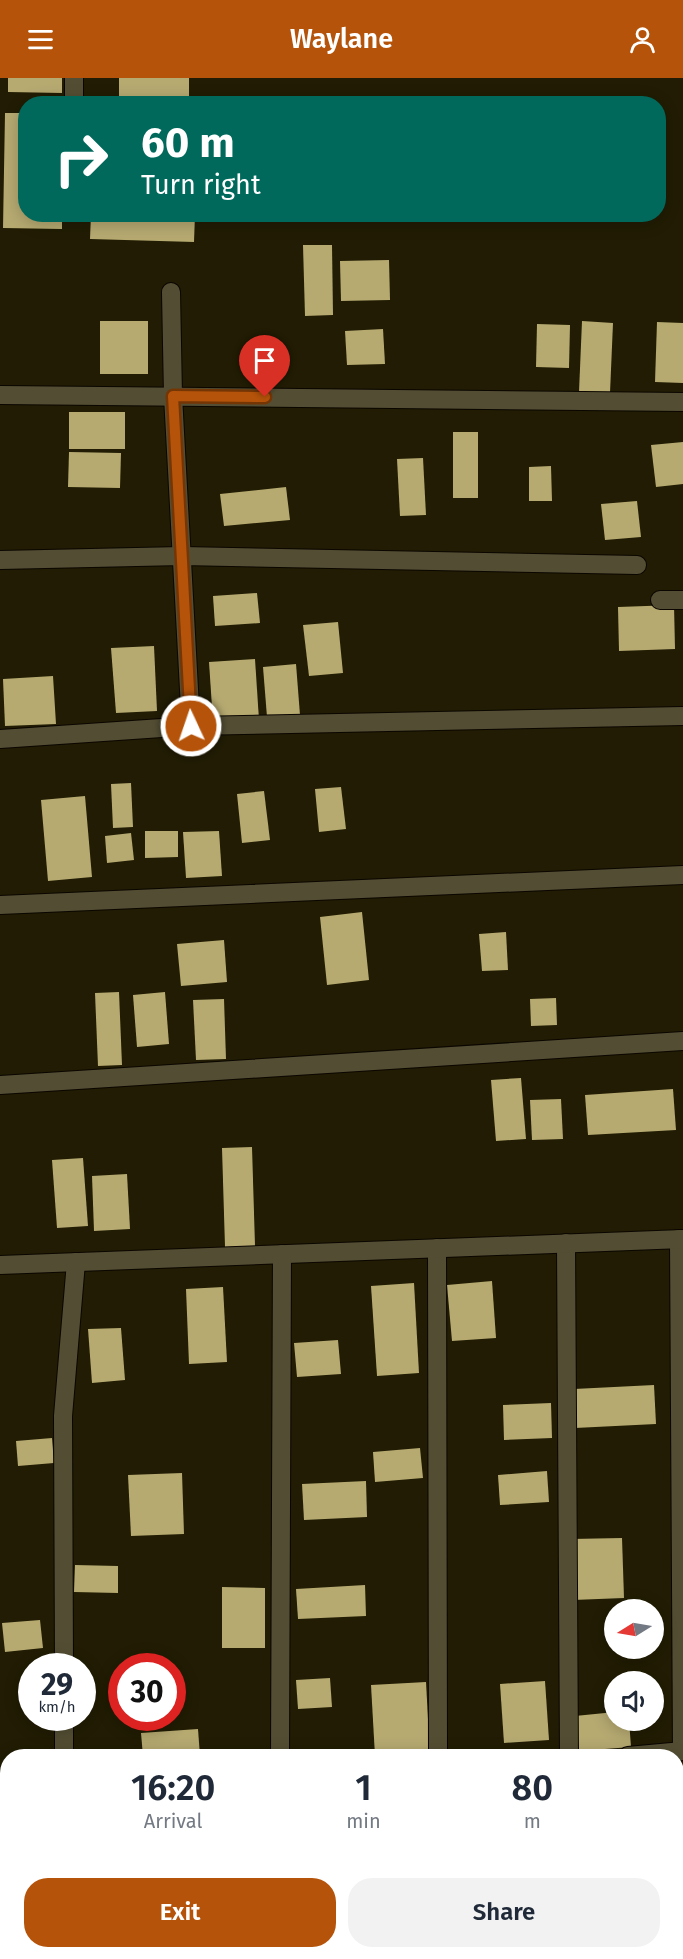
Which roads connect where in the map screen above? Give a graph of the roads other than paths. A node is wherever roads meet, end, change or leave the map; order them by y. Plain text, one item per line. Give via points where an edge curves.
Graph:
1 (74, 78) edge
2 (74, 96) edge
3 (171, 292) dead end
4 (0, 395) edge
5 (173, 396) junction
6 (683, 402) edge
7 (182, 556) junction
8 (0, 560) edge
9 (637, 565) dead end
10 (660, 600) dead end
11 (683, 600) edge
12 (683, 716) edge
13 (191, 726) junction
14 (0, 739) edge
15 (683, 875) edge
16 (0, 905) edge
17 (683, 1041) edge
18 (0, 1085) edge
19 (681, 1239) edge
20 (566, 1244) junction
21 (437, 1248) junction
22 (282, 1254) junction
23 (76, 1262) junction
24 (0, 1265) edge
25 (64, 1653) edge
26 (64, 1731) edge
27 (64, 1749) edge
28 (280, 1749) edge
29 (438, 1749) edge
30 (569, 1749) edge
31 (682, 1749) edge

1 - 2 street
3 - 5 street
4 - 5 street
5 - 6 street
5 - 7 street
7 - 8 street
7 - 9 street
7 - 13 street
10 - 11 street
12 - 13 street
13 - 14 street
15 - 16 street
17 - 18 street
19 - 20 street
19 - 31 street
20 - 21 street
20 - 30 street
21 - 22 street
21 - 29 street
22 - 23 street
22 - 28 street
23 - 24 street
23 - 25 street via 63,1416
26 - 27 street

